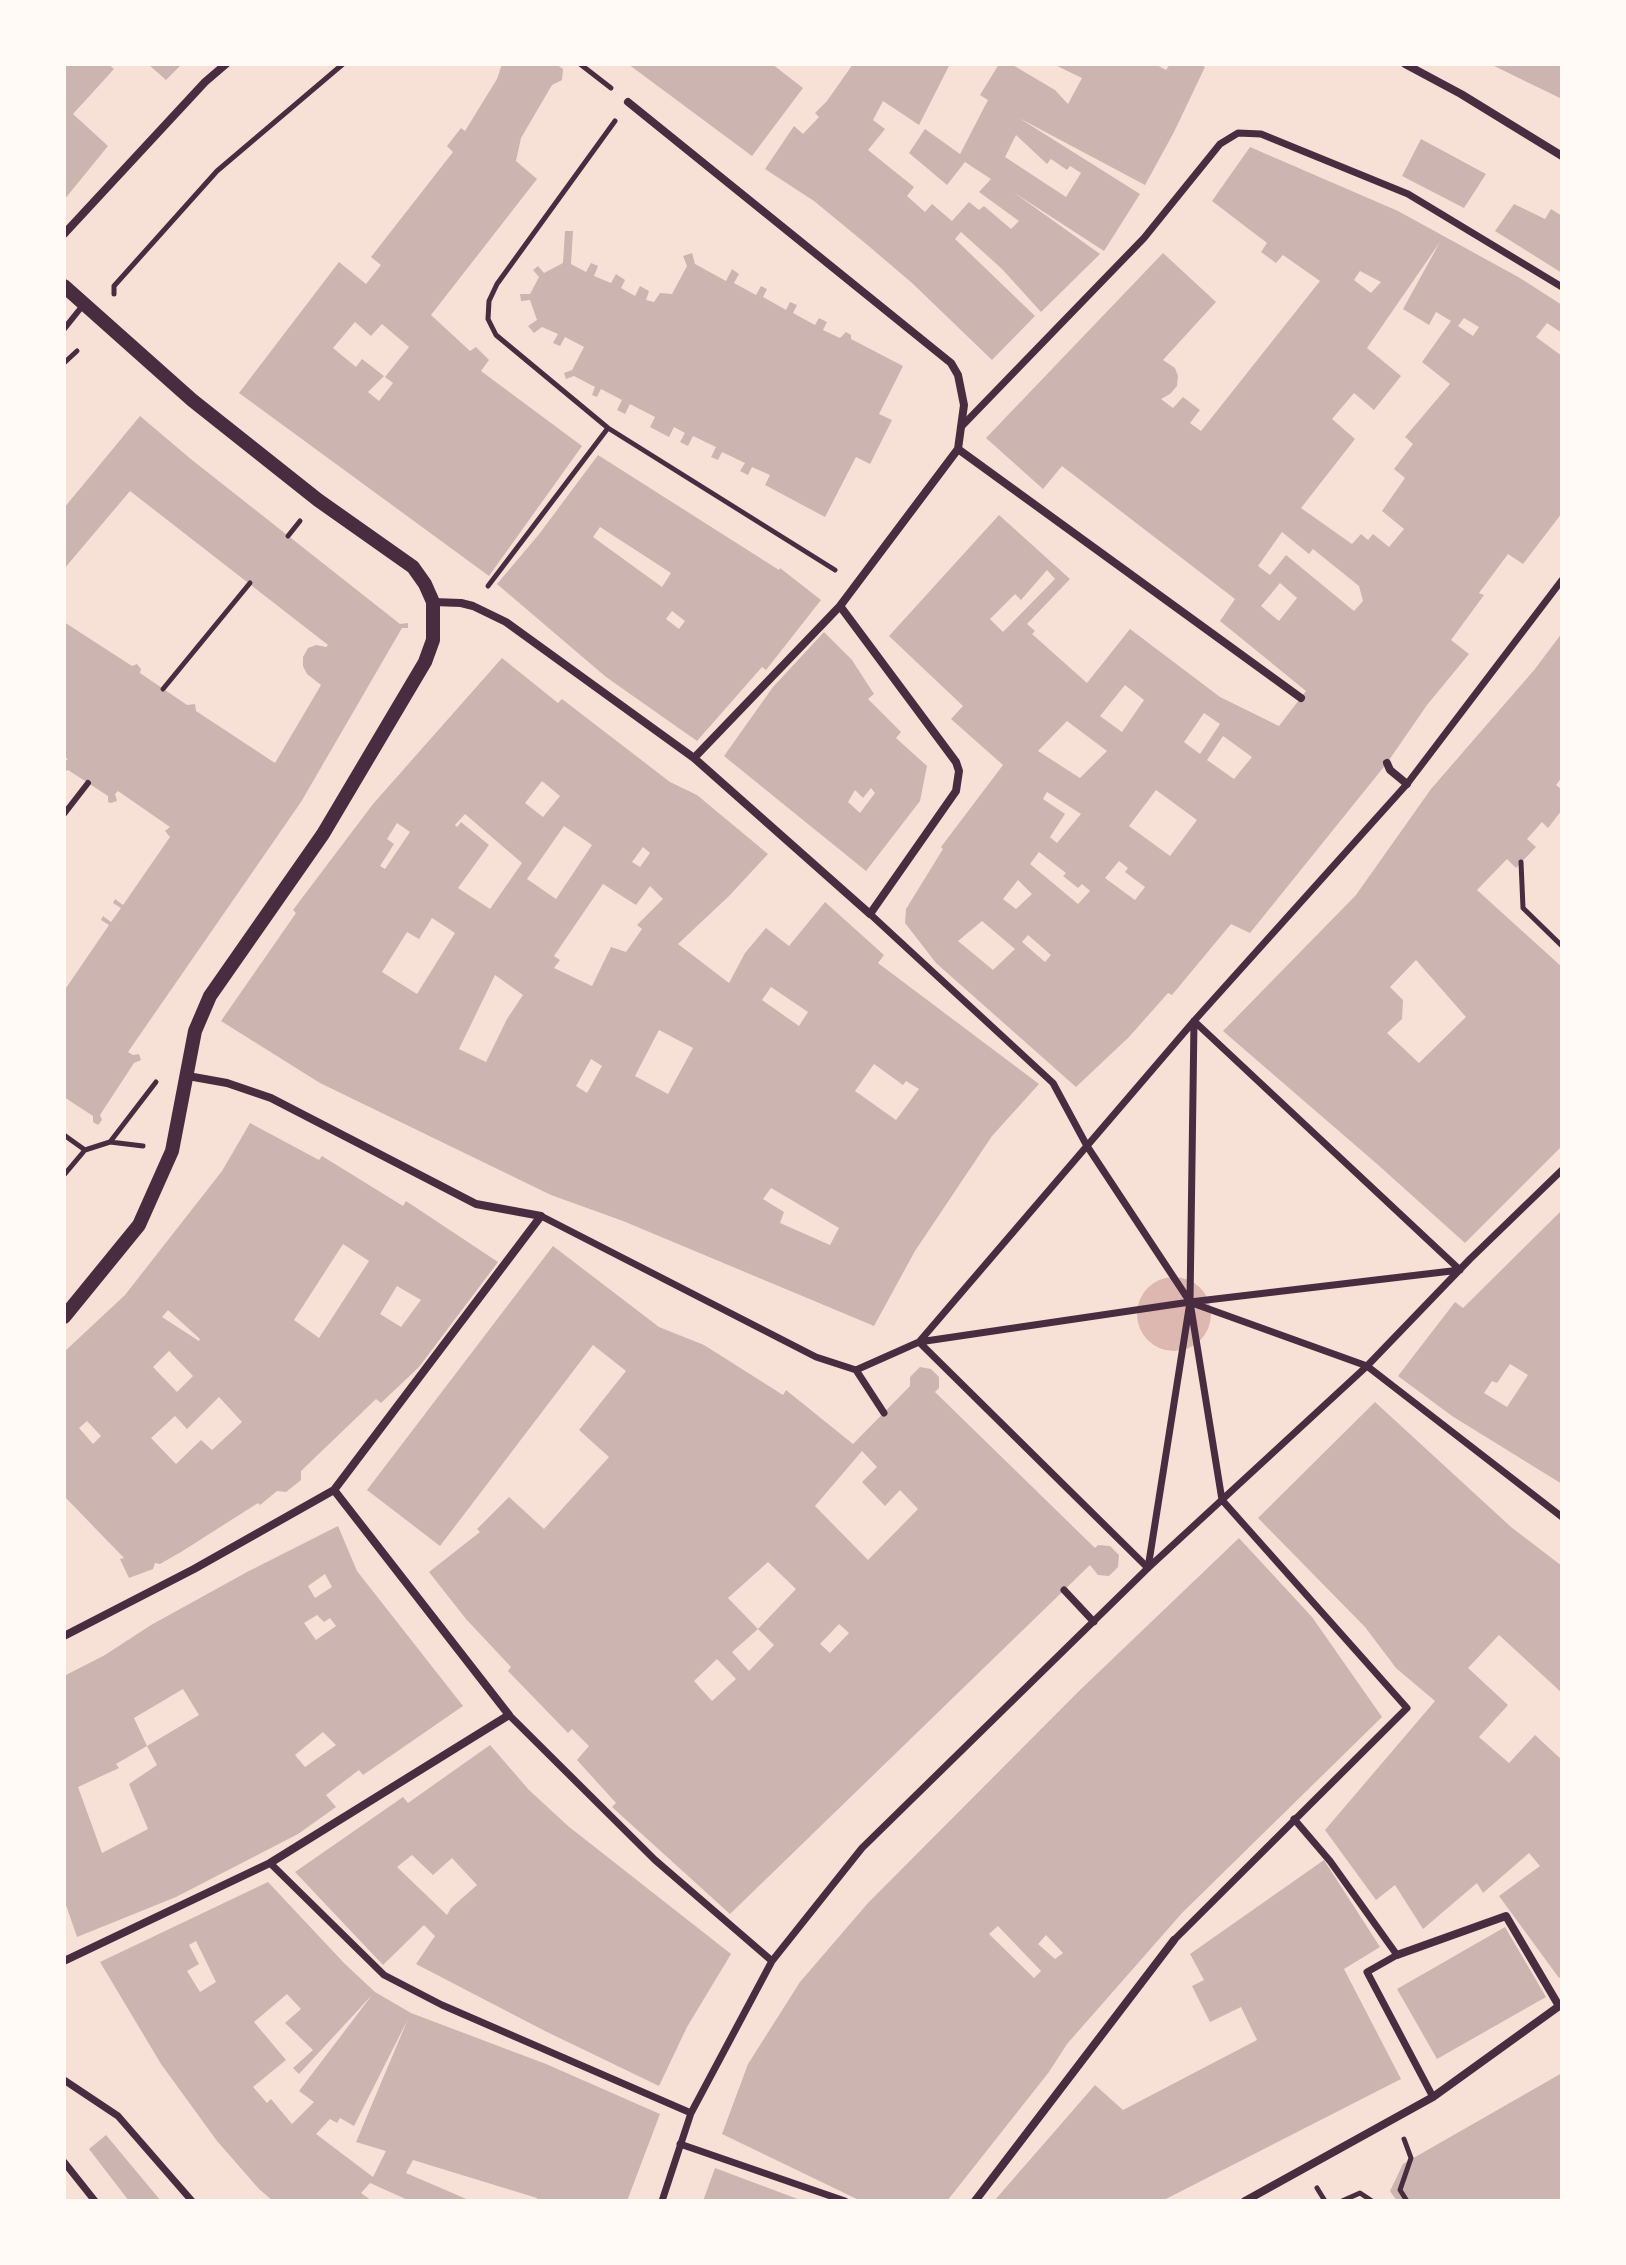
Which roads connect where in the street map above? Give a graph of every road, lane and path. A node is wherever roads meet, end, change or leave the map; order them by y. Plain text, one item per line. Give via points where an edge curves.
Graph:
1 (226, 64) edge
2 (343, 64) edge
3 (580, 64) edge
4 (1405, 64) edge
5 (628, 102) junction
6 (1562, 156) edge
7 (64, 234) edge
8 (64, 286) edge
9 (1562, 287) edge
10 (84, 304) junction
11 (113, 307) dead end
12 (64, 329) edge
13 (962, 426) junction
14 (608, 428) junction
15 (958, 449) junction
16 (1562, 580) edge
17 (250, 583) dead end
18 (856, 584) junction
19 (433, 602) junction
20 (473, 606) junction
21 (840, 606) junction
22 (163, 689) dead end
23 (1301, 698) dead end
24 (694, 758) junction
25 (1387, 763) dead end
26 (88, 783) dead end
27 (1407, 784) junction
28 (64, 814) edge
29 (1521, 862) dead end
30 (870, 914) junction
31 (1562, 946) edge
32 (1194, 1021) junction
33 (188, 1076) junction
34 (64, 1135) edge
35 (110, 1142) dead end
36 (1087, 1146) junction
37 (85, 1150) junction
38 (1562, 1170) edge
39 (64, 1175) edge
40 (541, 1216) junction
41 (1460, 1270) junction
42 (1190, 1302) junction
43 (64, 1317) edge
44 (919, 1342) junction
45 (1367, 1366) junction
46 (856, 1370) junction
47 (884, 1413) dead end
48 (334, 1490) junction
49 (1222, 1500) junction
50 (1562, 1517) edge
51 (1148, 1568) junction
52 (1064, 1590) dead end
53 (1094, 1622) junction
54 (64, 1636) edge
55 (509, 1715) junction
56 (1294, 1819) junction
57 (270, 1863) junction
58 (1174, 1940) joint
59 (1397, 1955) junction
60 (64, 1961) edge
61 (772, 1961) junction
62 (1560, 2005) edge
63 (64, 2080) edge
64 (1433, 2097) junction
65 (691, 2113) junction
66 (680, 2144) junction
67 (1411, 2158) dead end
68 (64, 2162) edge
69 (95, 2201) edge
70 (192, 2201) edge
71 (662, 2201) edge
72 (845, 2201) edge
73 (975, 2201) edge
74 (1245, 2201) edge
75 (1342, 2201) edge
76 (1372, 2201) edge
77 (1407, 2201) edge

1 - 7 street
2 - 11 path via 217,171 114,286
3 - 5 path
4 - 6 street
5 - 13 street via 951,363 961,389
5 - 14 path via 497,284 488,310 496,335
8 - 10 street
9 - 13 street via 1408,194 1261,134 1238,133 1220,144 1144,238
10 - 12 lane
10 - 19 street via 192,400 413,567
13 - 15 street
14 - 18 path
14 - 20 path
15 - 18 street
15 - 23 street
16 - 27 street
17 - 22 path
18 - 21 street
19 - 20 street
19 - 33 street via 433,640 425,662 323,834 210,996 195,1031
20 - 24 street via 506,622
21 - 24 street
21 - 30 street via 959,771 956,791
24 - 30 street
25 - 27 street
26 - 28 lane
27 - 32 street
29 - 31 path via 1523,908
30 - 36 street via 1053,1083
32 - 36 street
32 - 41 street
32 - 42 street
33 - 40 street via 271,1098 476,1204
33 - 43 street via 172,1151 139,1225
34 - 37 path
35 - 37 path
36 - 42 street
36 - 44 street
37 - 39 path
38 - 41 street
40 - 46 street via 816,1357
40 - 48 street
41 - 42 street
41 - 45 street
42 - 44 street
42 - 45 street
42 - 49 street
42 - 51 street
44 - 46 street
44 - 51 street
45 - 49 street
45 - 50 street
46 - 47 street
48 - 54 street
48 - 55 street
49 - 51 street
49 - 56 street via 1407,1708
51 - 53 street
52 - 53 street
53 - 61 street via 862,1848
55 - 57 street
55 - 61 street via 655,1860
56 - 58 street
56 - 59 street
57 - 60 street
57 - 65 street via 384,1975
58 - 73 street
59 - 62 street via 1506,1916
59 - 64 street via 1367,1972
61 - 65 street
62 - 64 street
63 - 70 street via 118,2116
64 - 74 street
65 - 66 street
66 - 71 street
66 - 72 street
67 - 77 path via 1400,2190
68 - 69 street
75 - 76 path via 1360,2193

